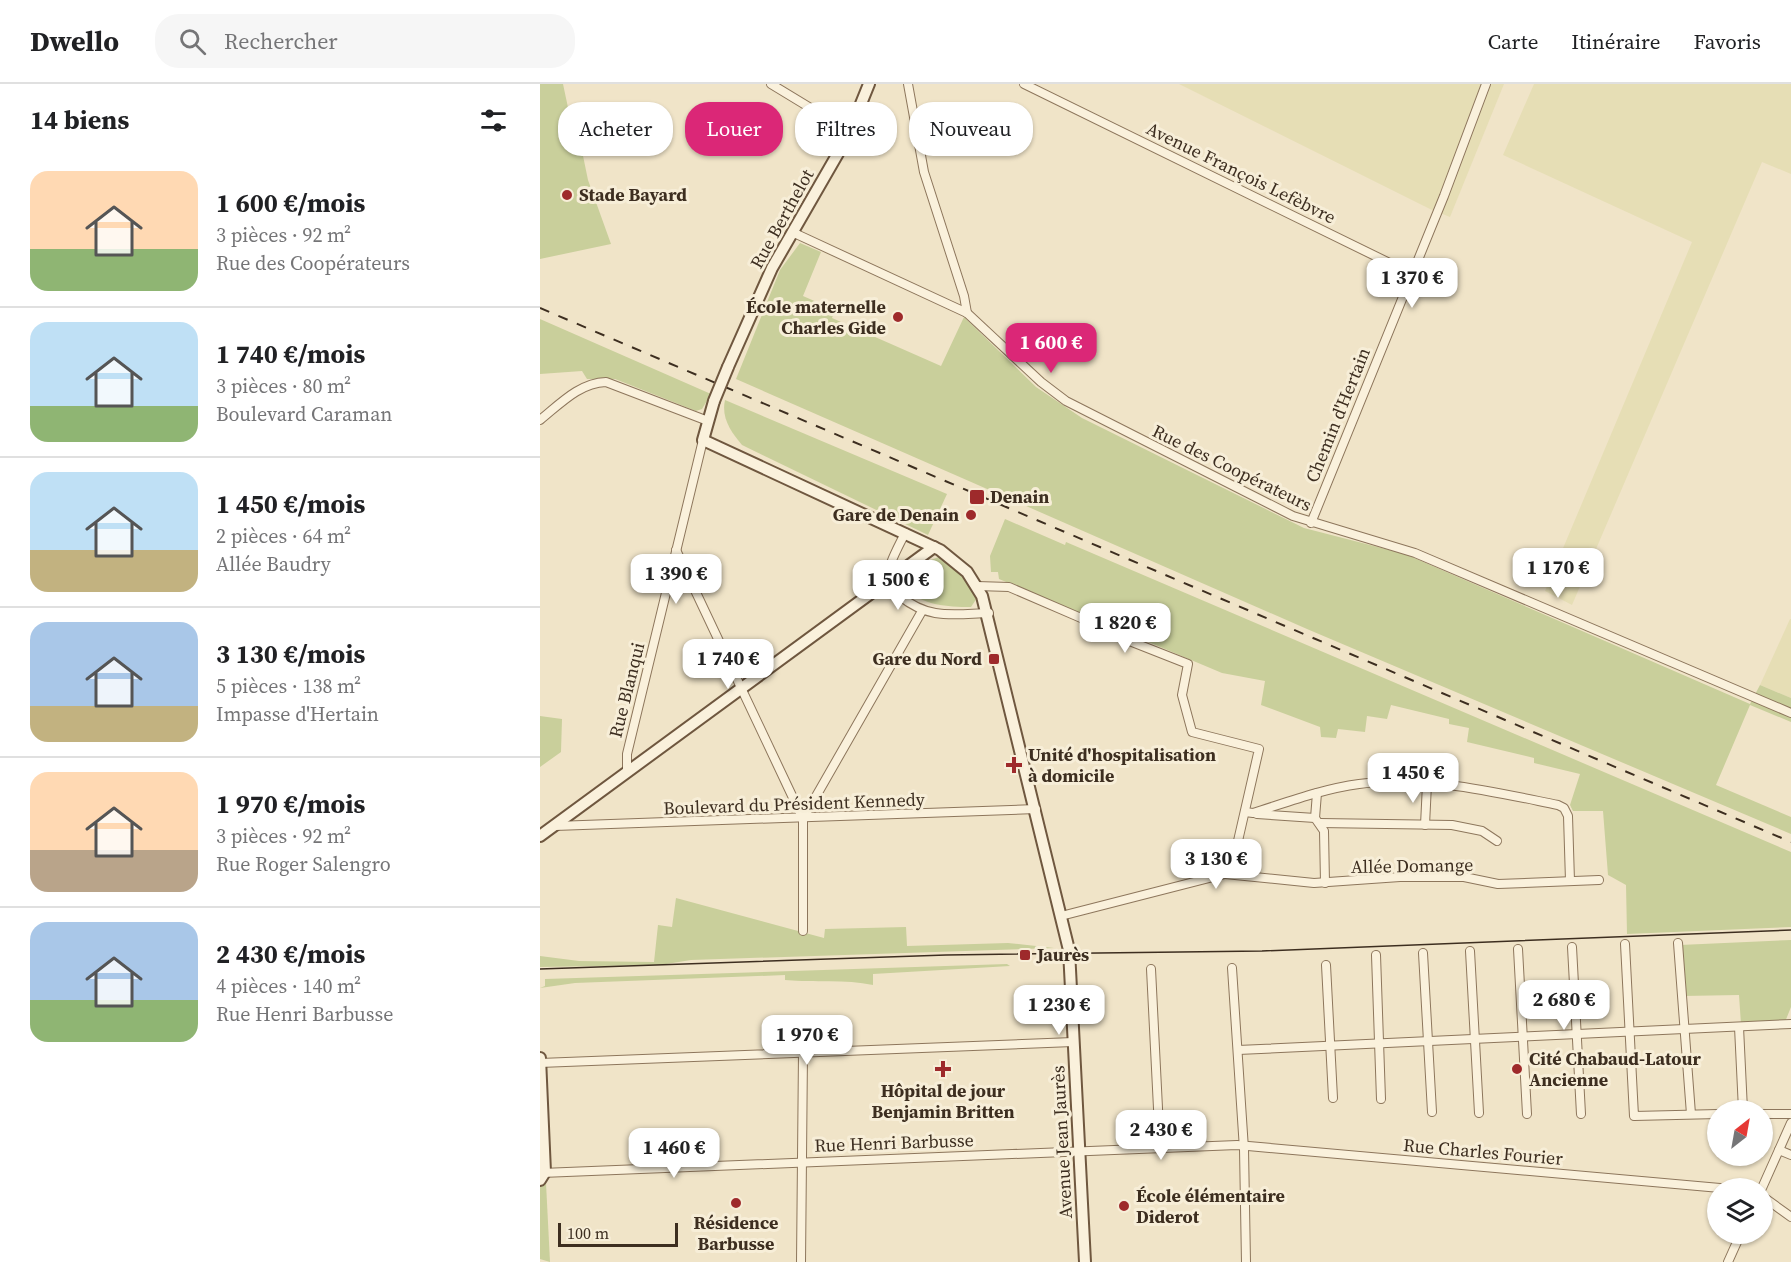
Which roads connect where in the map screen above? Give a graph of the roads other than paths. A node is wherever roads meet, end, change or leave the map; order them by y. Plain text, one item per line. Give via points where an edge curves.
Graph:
1 (771, 84) edge
2 (869, 84) edge
3 (908, 84) edge
4 (1024, 84) edge
5 (1486, 84) edge
6 (801, 102) edge
7 (862, 102) edge
8 (836, 156) edge
9 (792, 232) junction
10 (1412, 274) junction
11 (967, 313) junction
12 (540, 420) edge
13 (708, 421) junction
14 (703, 440) junction
15 (1311, 523) junction
16 (904, 533) junction
17 (934, 547) junction
18 (676, 550) junction
19 (888, 582) junction
20 (977, 586) junction
21 (922, 611) junction
22 (988, 613) junction
23 (742, 689) junction
24 (1791, 713) edge
25 (627, 772) junction
26 (1427, 784) junction
27 (1317, 793) junction
28 (1036, 809) junction
29 (1249, 812) junction
30 (803, 819) junction
31 (1318, 820) junction
32 (1425, 825) junction
33 (553, 826) junction
34 (540, 836) edge
35 (1497, 841) dead end
36 (1225, 874) junction
37 (1599, 880) dead end
38 (1570, 881) junction
39 (1325, 883) junction
40 (1061, 916) junction
41 (803, 932) dead end
42 (1678, 943) dead end
43 (1625, 944) dead end
44 (1572, 947) dead end
45 (1518, 949) dead end
46 (1470, 951) dead end
47 (1424, 953) dead end
48 (1376, 955) dead end
49 (1326, 965) dead end
50 (1232, 968) dead end
51 (1151, 969) dead end
52 (1791, 1024) edge
53 (1739, 1027) junction
54 (1684, 1029) junction
55 (1630, 1032) junction
56 (1576, 1034) junction
57 (1522, 1037) junction
58 (1475, 1039) junction
59 (1428, 1041) junction
60 (1073, 1042) junction
61 (1379, 1044) junction
62 (1330, 1046) junction
63 (1238, 1050) junction
64 (804, 1053) junction
65 (540, 1058) edge
66 (540, 1063) edge
67 (1332, 1098) dead end
68 (1381, 1099) dead end
69 (1743, 1100) edge
70 (1432, 1112) dead end
71 (1479, 1113) dead end
72 (1527, 1114) dead end
73 (1581, 1114) dead end
74 (1691, 1114) junction
75 (1707, 1114) edge
76 (1773, 1114) edge
77 (1791, 1114) edge
78 (1791, 1123) edge
79 (1244, 1146) junction
80 (1160, 1148) junction
81 (1779, 1150) junction
82 (1079, 1151) junction
83 (1791, 1155) edge
84 (801, 1162) junction
85 (542, 1175) edge
86 (1766, 1178) edge
87 (1707, 1187) edge
88 (1773, 1204) edge
89 (1791, 1217) edge
90 (1736, 1244) edge
91 (801, 1262) edge
92 (1085, 1262) edge
93 (1246, 1262) edge
94 (1728, 1262) edge

1 - 6 street
2 - 7 street, Rue Berthelot
3 - 11 street via 924,172
4 - 10 street, Avenue François Lefèbvre
5 - 10 street, Chemin d'Hertain
8 - 9 street, Rue Berthelot
9 - 11 street, Rue des Coopérateurs
9 - 13 street, Rue Berthelot, bridge via 772,268
10 - 15 street, Chemin d'Hertain
11 - 15 street, Rue des Coopérateurs via 1041,382 1075,406
12 - 13 street via 576,391 606,382
13 - 14 street, Rue Berthelot
14 - 16 street, Avenue Jean Jaurès
14 - 18 street, Rue Blanqui
15 - 24 street, Rue des Coopérateurs via 1415,552
16 - 17 street, Avenue Jean Jaurès
16 - 19 street
17 - 19 street
17 - 20 street, Avenue Jean Jaurès via 957,562
18 - 23 street
18 - 25 street, Rue Blanqui via 627,754
19 - 21 street via 893,591
19 - 23 street
20 - 22 street, Avenue Jean Jaurès
20 - 29 street via 1009,587 1081,618 1090,626 1188,664 1182,695 1192,732 1259,749
21 - 22 street via 937,615
21 - 30 street
22 - 28 street, Avenue Jean Jaurès
23 - 25 street
23 - 30 street
25 - 33 street
26 - 27 street via 1365,784
26 - 32 street
26 - 38 street via 1561,806 1568,816
27 - 29 street
27 - 31 street
28 - 30 street, Boulevard du Président Kennedy
28 - 40 street, Avenue Jean Jaurès
29 - 31 street
29 - 36 street
30 - 33 street, Boulevard du Président Kennedy
30 - 41 street
31 - 32 street
31 - 39 street via 1324,831
32 - 35 street via 1479,830
33 - 34 street
36 - 39 street, Allée Domange
36 - 40 street, Allée Domange
37 - 38 street, Allée Domange
38 - 39 street, Allée Domange via 1498,884 1464,877 1417,877
40 - 60 street, Avenue Jean Jaurès via 1070,954
42 - 54 street
43 - 55 street
44 - 56 street
45 - 57 street
46 - 58 street
47 - 59 street
48 - 61 street
49 - 62 street
50 - 63 street
51 - 80 street
52 - 53 street
53 - 54 street
53 - 69 street
54 - 55 street
54 - 74 street
55 - 56 street
55 - 74 street via 1634,1116
56 - 57 street
56 - 73 street
57 - 58 street
57 - 72 street
58 - 59 street
58 - 71 street
59 - 61 street
59 - 70 street
60 - 64 street
60 - 82 street, Avenue Jean Jaurès
61 - 62 street
61 - 68 street
62 - 63 street
62 - 67 street
63 - 79 street
64 - 66 street
64 - 84 street
65 - 66 street
66 - 85 street
74 - 75 street
76 - 77 street
78 - 81 street
79 - 80 street, Rue Henri Barbusse
79 - 87 street, Rue Charles Fourier
79 - 93 street
80 - 82 street, Rue Henri Barbusse
81 - 83 street
81 - 86 street
82 - 84 street, Rue Henri Barbusse
82 - 92 street, Avenue Jean Jaurès
84 - 85 street, Rue Henri Barbusse
84 - 91 street
88 - 89 street
90 - 94 street

